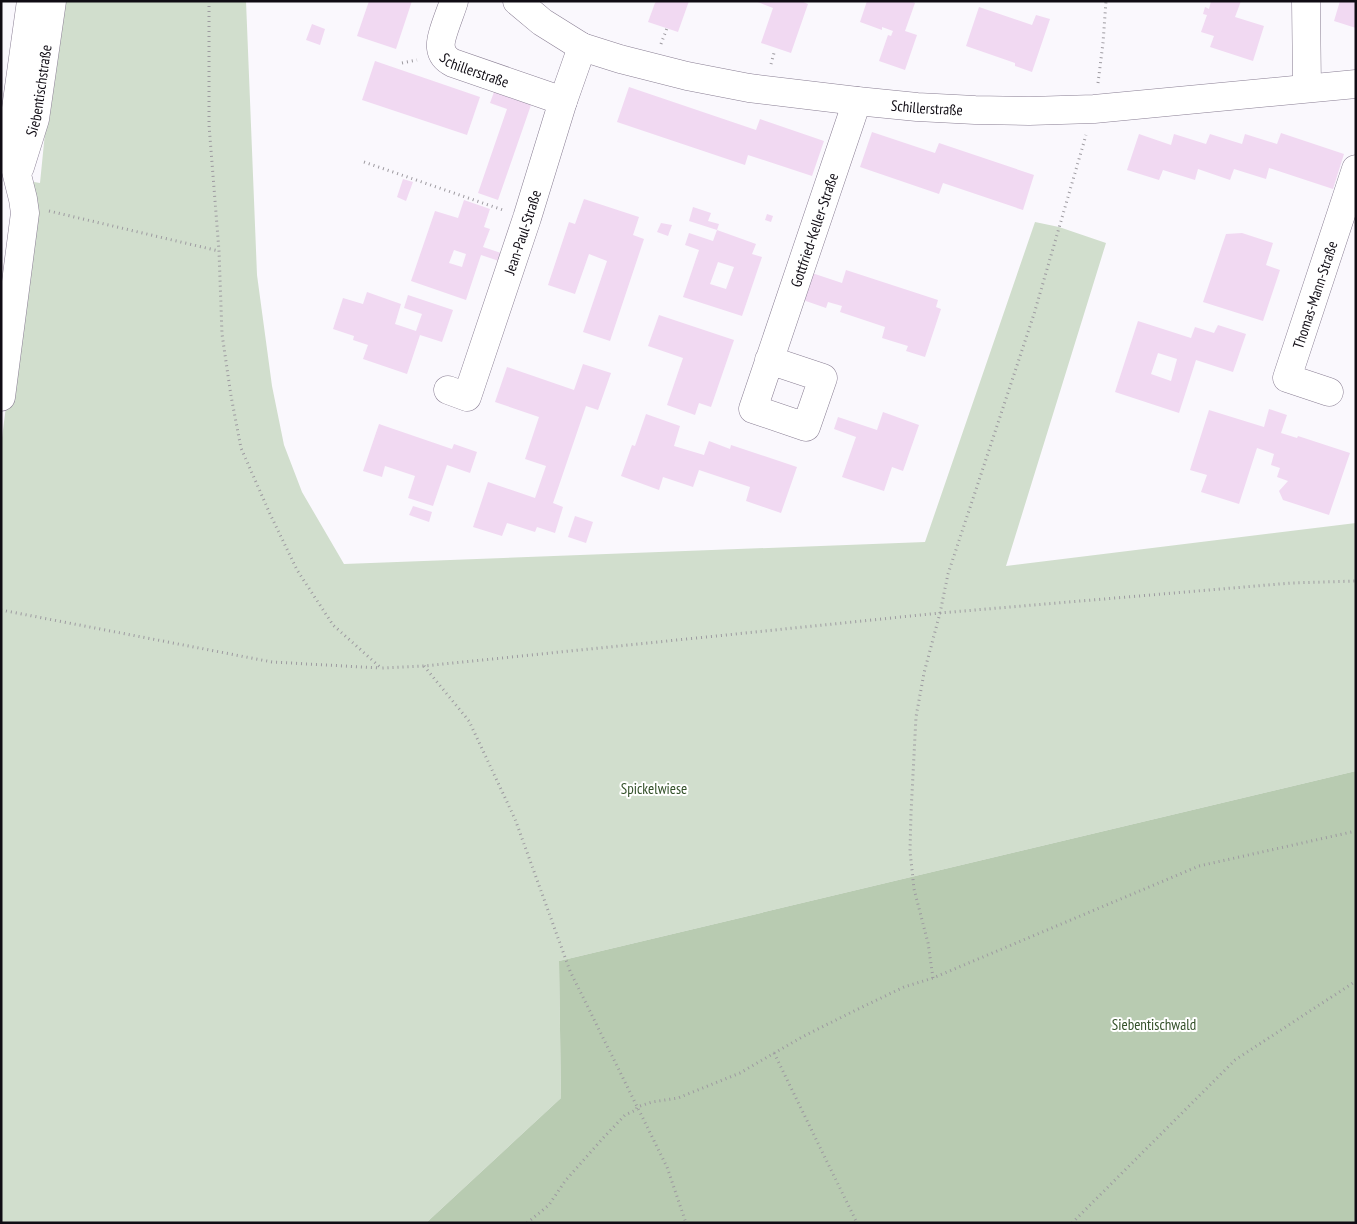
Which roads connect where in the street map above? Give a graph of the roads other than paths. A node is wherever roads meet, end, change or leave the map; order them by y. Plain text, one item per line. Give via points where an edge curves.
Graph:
1 (31, 1) edge
2 (52, 1) edge
3 (454, 1) edge
4 (517, 1) edge
5 (1306, 1) edge
6 (582, 47) junction
7 (1356, 84) edge
8 (1307, 88) junction
9 (563, 101) junction
10 (857, 101) junction
11 (1356, 169) edge
12 (17, 178) junction
13 (769, 360) dead end
14 (448, 390) dead end
15 (1329, 392) dead end
16 (1, 397) edge

1 - 12 street, Siebentischstraße via 13,130 12,155
2 - 12 street, Siebentischstraße via 35,119
3 - 9 street, Schillerstraße via 440,47 447,60
4 - 6 street, Schillerstraße via 542,22
5 - 8 street
6 - 9 street, Jean-Paul-Straße
6 - 10 street, Schillerstraße via 687,76 749,88
7 - 8 street, Schillerstraße
8 - 10 street, Schillerstraße via 1094,110 975,110
9 - 14 street, Jean-Paul-Straße via 467,397
10 - 13 street, Gottfried-Keller-Straße
11 - 15 street, Thomas-Mann-Straße via 1288,378
12 - 16 street, Siebentischstraße via 25,213

